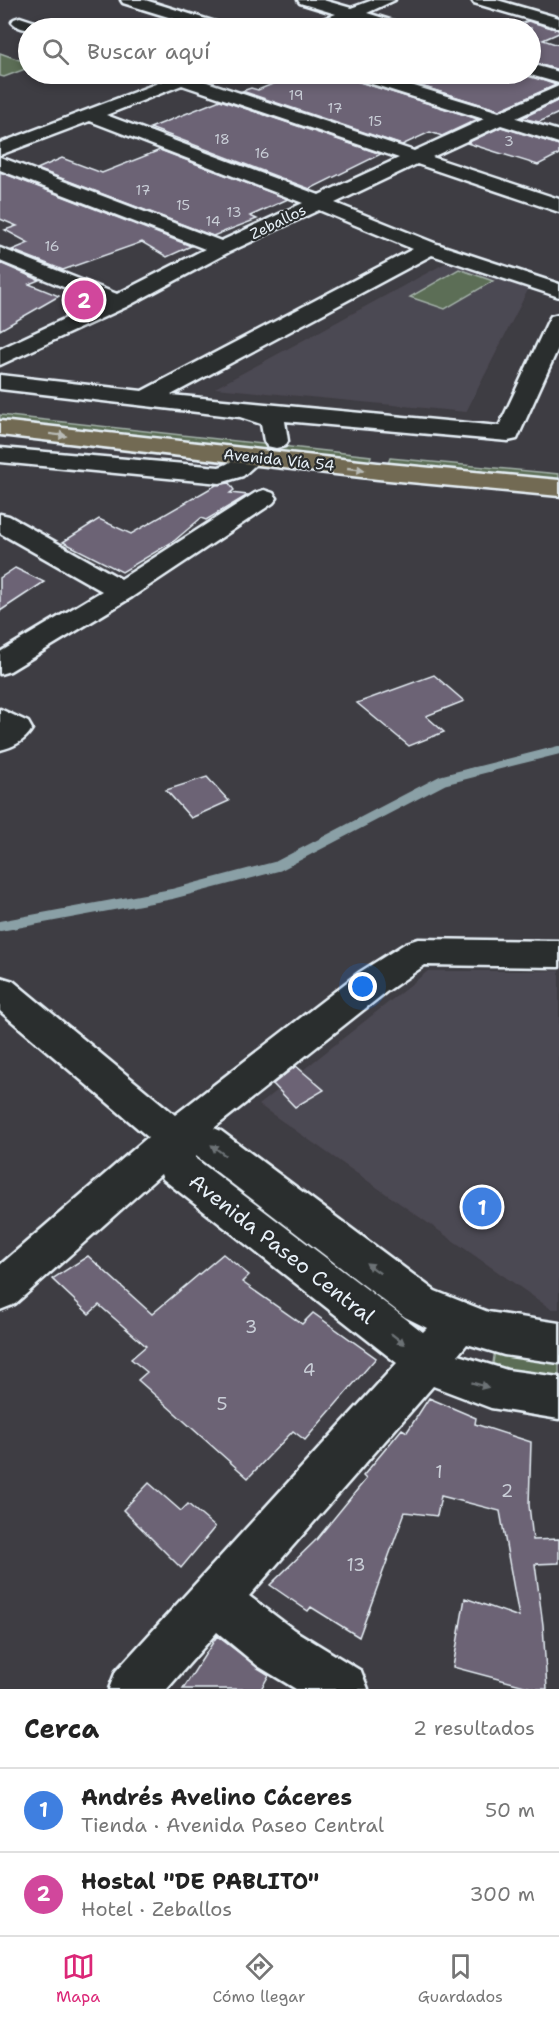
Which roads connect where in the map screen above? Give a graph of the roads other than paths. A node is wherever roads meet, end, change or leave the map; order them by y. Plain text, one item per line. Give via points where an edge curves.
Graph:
1 (129, 0) edge
2 (306, 0) edge
3 (387, 0) edge
4 (480, 0) edge
5 (351, 14) junction
6 (187, 18) edge
7 (340, 18) edge
8 (365, 18) edge
9 (539, 18) edge
10 (541, 19) edge
11 (559, 24) edge
12 (541, 72) edge
13 (559, 78) edge
14 (160, 84) edge
15 (206, 84) edge
16 (390, 84) edge
17 (559, 90) edge
18 (88, 114) junction
19 (500, 119) junction
20 (559, 137) edge
21 (0, 149) edge
22 (414, 159) junction
23 (0, 163) edge
24 (320, 202) junction
25 (559, 206) edge
26 (222, 248) junction
27 (439, 251) junction
28 (0, 254) edge
29 (559, 291) edge
30 (118, 302) junction
31 (559, 321) edge
32 (0, 358) edge
33 (0, 382) edge
34 (147, 398) junction
35 (172, 401) junction
36 (0, 409) edge
37 (243, 410) junction
38 (0, 428) edge
39 (276, 441) junction
40 (0, 455) edge
41 (250, 458) junction
42 (559, 467) edge
43 (559, 488) edge
44 (264, 498) dead end
45 (0, 522) edge
46 (122, 591) junction
47 (0, 664) edge
48 (0, 719) edge
49 (0, 740) edge
50 (559, 954) edge
51 (0, 991) edge
52 (175, 1137) junction
53 (0, 1291) edge
54 (457, 1323) junction
55 (559, 1343) edge
56 (427, 1361) junction
57 (559, 1398) edge
58 (213, 1599) junction
59 (134, 1689) edge
60 (343, 1689) edge

1 - 6 street
2 - 5 street
3 - 5 street
4 - 9 street
5 - 7 street
5 - 8 street
10 - 11 street
12 - 13 street
14 - 18 street
15 - 22 street
16 - 19 street
17 - 19 street, Zeballos
18 - 21 street
18 - 24 street
19 - 20 street
19 - 22 street, Zeballos
22 - 24 street, Zeballos
22 - 25 street
23 - 26 street
24 - 26 street, Zeballos
24 - 27 street
26 - 30 street, Zeballos
27 - 29 street
27 - 34 street
27 - 35 street
28 - 30 street
30 - 32 street, Zeballos
31 - 37 street via 507,434
33 - 34 street, Avenida Vía 54
34 - 35 street, Avenida Vía 54
35 - 37 street, Avenida Vía 54
36 - 39 main road, Avenida Vía 54
37 - 39 street, Avenida Vía 54 via 273,420
38 -> 41 main road, Avenida Vía 54
39 - 42 main road, Avenida Vía 54
40 - 41 street via 220,475 234,471
41 -> 43 main road, Avenida Vía 54
44 - 46 street
45 - 46 street
46 - 47 street
48 - 49 street via 16,729
50 - 52 street via 418,952 373,982
51 - 52 street
52 - 53 street
54 -> 52 street, Avenida Paseo Central via 420,1304 207,1142
52 -> 56 street, Avenida Paseo Central via 177,1167
54 - 55 street, Avenida Paseo Central via 496,1334
54 - 56 street
56 -> 57 street, Avenida Paseo Central via 458,1378 508,1394
56 - 58 street
58 - 59 street
58 - 60 street via 276,1648

